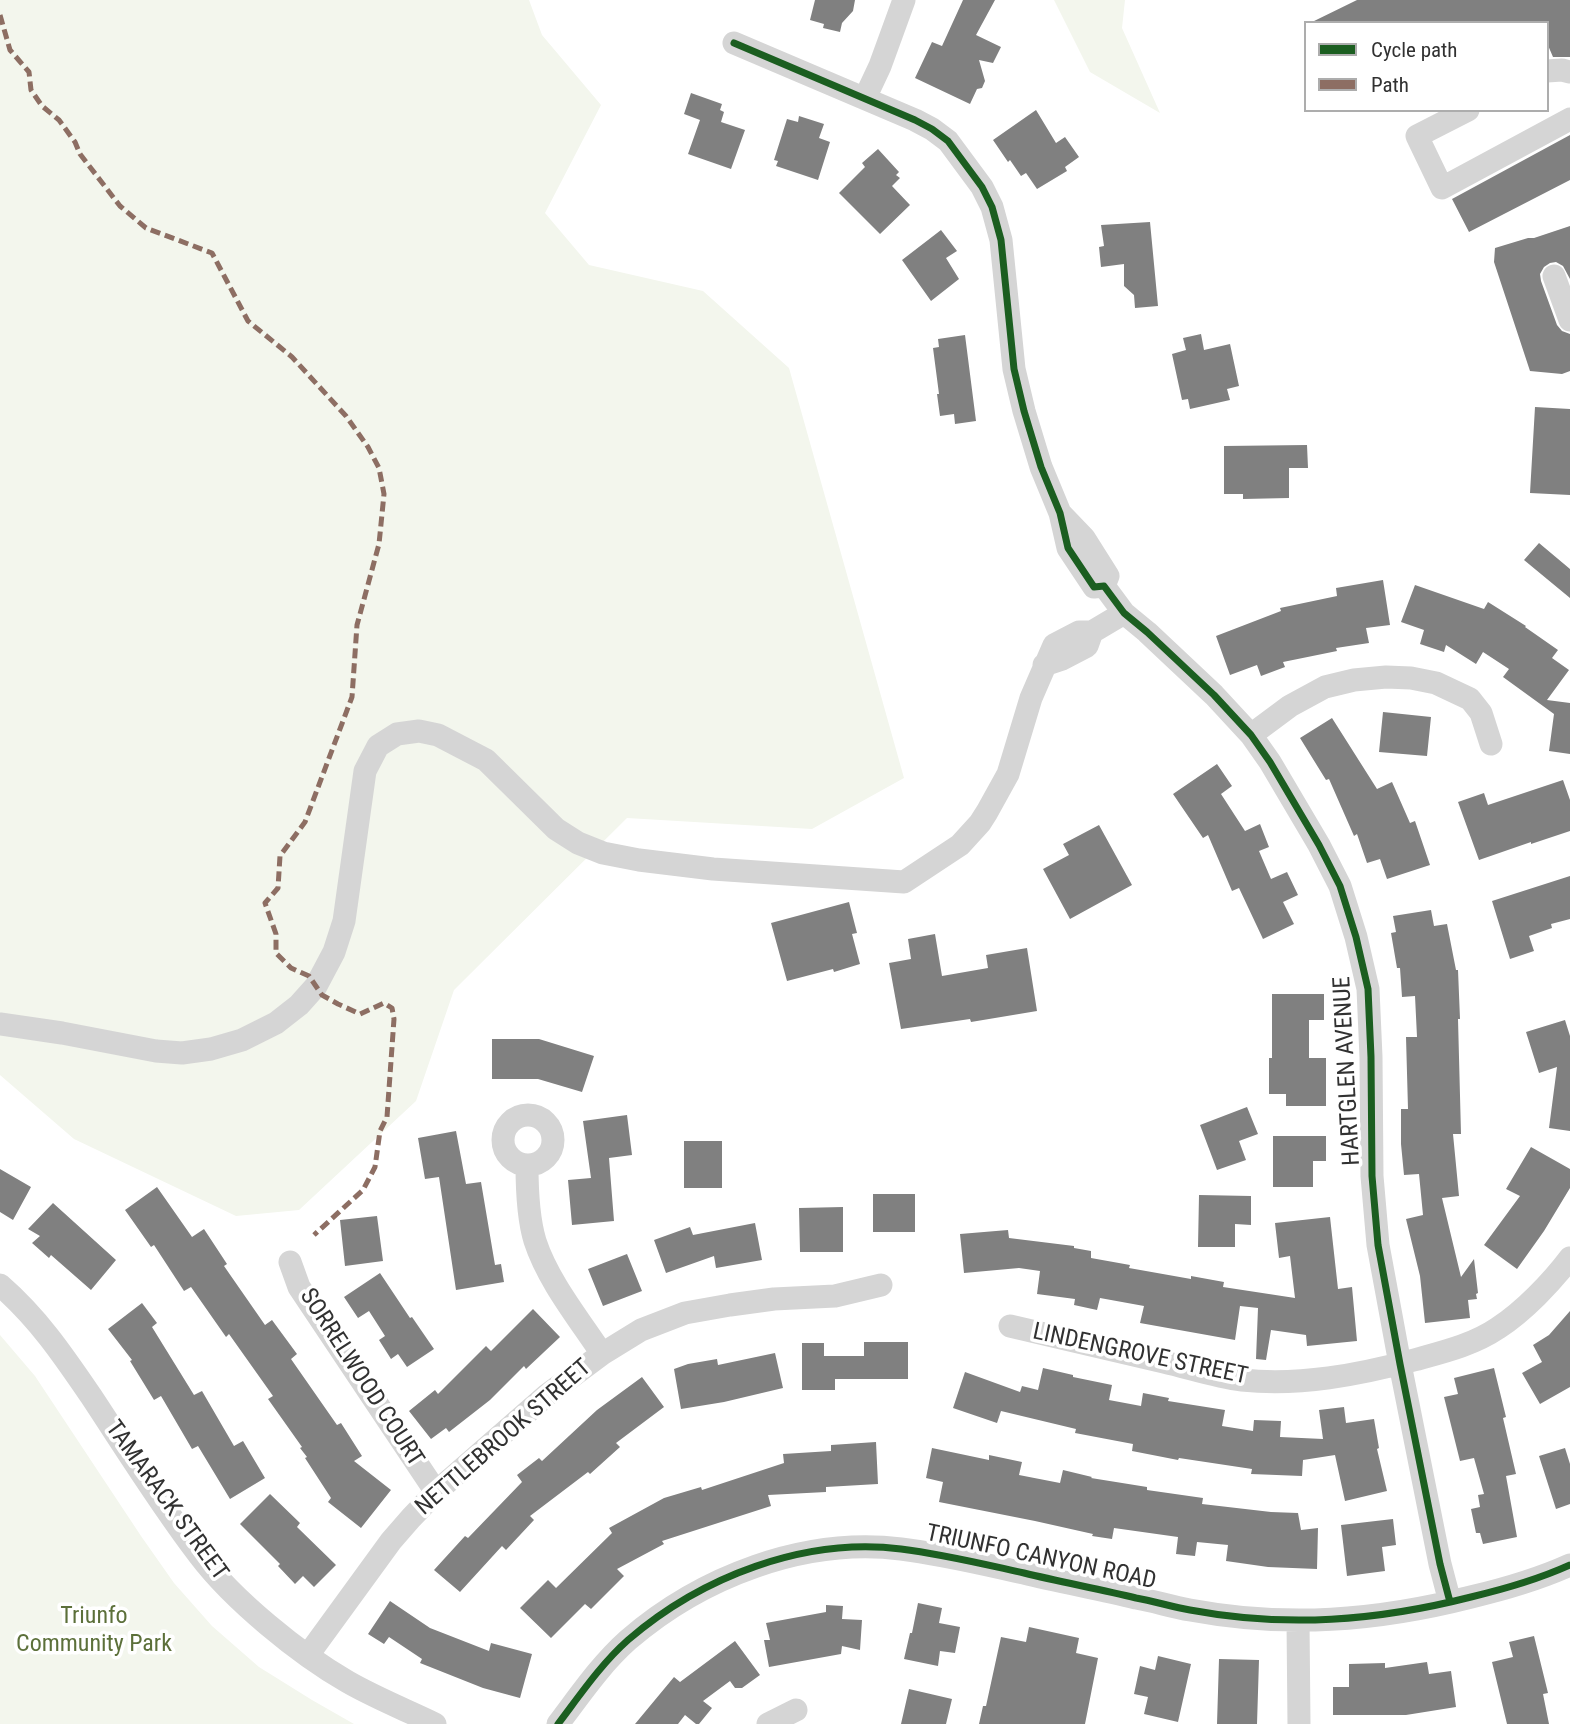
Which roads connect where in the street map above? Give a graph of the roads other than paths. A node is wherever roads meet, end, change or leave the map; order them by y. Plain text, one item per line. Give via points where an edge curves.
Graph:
1 (904, 0) edge
2 (734, 43) dead end
3 (1549, 71) edge
4 (1570, 72) edge
5 (865, 98) junction
6 (1464, 112) edge
7 (1570, 119) edge
8 (1554, 276) dead end
9 (1570, 320) edge
10 (1124, 613) junction
11 (1251, 735) junction
12 (1491, 744) dead end
13 (0, 1024) edge
14 (527, 1165) dead end
15 (1570, 1258) edge
16 (290, 1262) dead end
17 (0, 1285) edge
18 (881, 1285) dead end
19 (1010, 1326) dead end
20 (602, 1354) junction
21 (1400, 1364) junction
22 (436, 1492) junction
23 (1570, 1565) edge
24 (1450, 1602) junction
25 (1298, 1621) junction
26 (308, 1655) junction
27 (796, 1710) dead end
28 (435, 1724) edge
29 (558, 1724) edge
30 (768, 1724) edge
31 (1298, 1724) edge

1 - 5 street
2 - 5 street, HARTGLEN AVENUE
3 - 4 street
5 - 10 street, HARTGLEN AVENUE via 948,141 982,187 1001,240 1016,379 1041,467 1060,513 1084,538 1108,576 1104,586
6 - 7 street via 1417,136 1442,188
8 - 9 street
10 - 11 street, HARTGLEN AVENUE
10 - 13 street via 1091,632 1087,646 1045,665 1008,774 980,823 960,845 904,882 713,869 604,853 556,829 486,760 439,735 419,731 397,734 378,746 365,771 344,921 334,952 316,986 276,1023 242,1040 182,1053
11 - 12 street via 1325,687 1386,677 1436,683 1470,699 1481,713
11 - 21 street, HARTGLEN AVENUE via 1340,886 1362,961 1371,1057 1374,1212
14 - 20 street via 535,1240 551,1276
15 - 21 street, LINDENGROVE STREET via 1497,1329 1449,1351
16 - 22 street, SORRELWOOD COURT via 299,1287
17 - 26 street, TAMARACK STREET via 53,1340 199,1555 228,1588
18 - 20 street, NETTLEBROOK STREET via 835,1296 763,1300 685,1313
19 - 21 street, LINDENGROVE STREET via 1240,1380 1333,1378
20 - 22 street, NETTLEBROOK STREET via 547,1395
21 - 24 street, HARTGLEN AVENUE
22 - 26 street, NETTLEBROOK STREET via 391,1541
23 - 24 street, TRIUNFO CANYON ROAD via 1505,1589
24 - 25 street, TRIUNFO CANYON ROAD via 1348,1619
25 - 29 street, TRIUNFO CANYON ROAD via 1190,1610 899,1548 805,1553 740,1572 662,1613 593,1677
25 - 31 street
26 - 28 street, TAMARACK STREET via 348,1682
27 - 30 street

